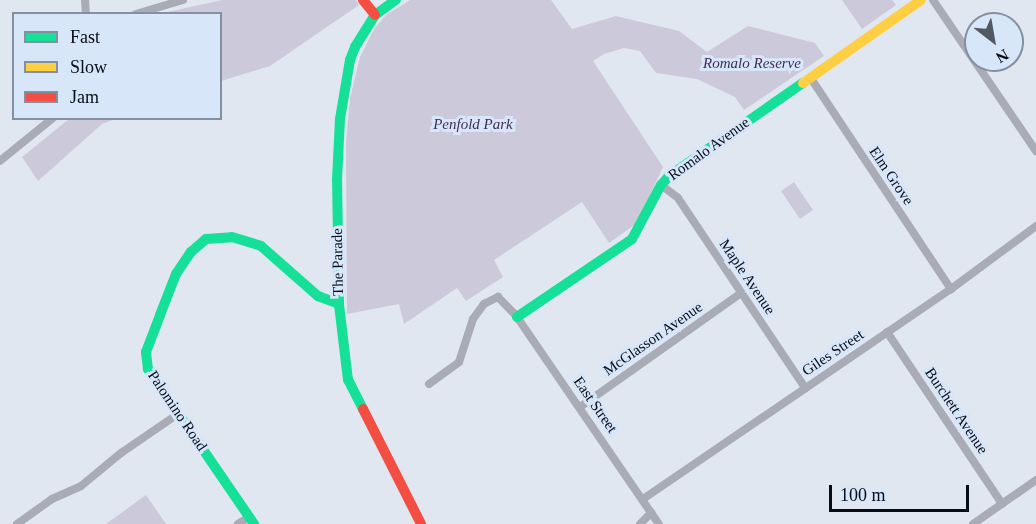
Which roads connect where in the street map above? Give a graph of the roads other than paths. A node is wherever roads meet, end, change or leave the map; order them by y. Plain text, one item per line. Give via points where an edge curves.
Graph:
1 (183, 0) edge
2 (363, 0) edge
3 (396, 0) edge
4 (921, 0) edge
5 (933, 0) edge
6 (143, 12) edge
7 (375, 15) junction
8 (810, 77) junction
9 (51, 120) edge
10 (1036, 151) edge
11 (0, 161) edge
12 (661, 184) junction
13 (1036, 226) edge
14 (951, 289) junction
15 (741, 293) junction
16 (339, 304) junction
17 (517, 317) junction
18 (887, 332) junction
19 (429, 384) dead end
20 (805, 388) junction
21 (580, 407) junction
22 (178, 414) junction
23 (1036, 480) edge
24 (643, 499) junction
25 (1002, 504) junction
26 (651, 513) junction
27 (252, 521) edge
28 (16, 524) edge
29 (238, 524) edge
30 (421, 524) edge
31 (640, 524) edge
32 (659, 524) edge
33 (973, 524) edge

1 - 6 street
2 - 7 street
3 - 7 street, The Parade
4 - 8 street, Romalo Avenue
5 - 10 street
7 - 16 street, The Parade via 350,60 340,119
8 - 12 street, Romalo Avenue
8 - 14 street, Elm Grove
9 - 11 street
12 - 15 street, Maple Avenue via 678,198
12 - 17 street, Romalo Avenue via 632,239
13 - 14 street, Giles Street
14 - 18 street, Giles Street
15 - 20 street, Maple Avenue
15 - 21 street, McGlasson Avenue
16 - 22 street, Palomino Road via 318,296 261,246 232,237 206,239 176,274 146,352 148,369
16 - 30 street, The Parade via 348,380
17 - 19 street, East Street via 498,297 484,304 473,319 459,362
17 - 21 street, East Street
18 - 20 street, Giles Street
18 - 25 street, Burchett Avenue
20 - 24 street, Giles Street
21 - 24 street, East Street
22 - 27 street, Palomino Road
22 - 28 street via 81,486 52,499
23 - 25 street
24 - 26 street, East Street
25 - 33 street
26 - 31 street
26 - 32 street, East Street
27 - 29 street

